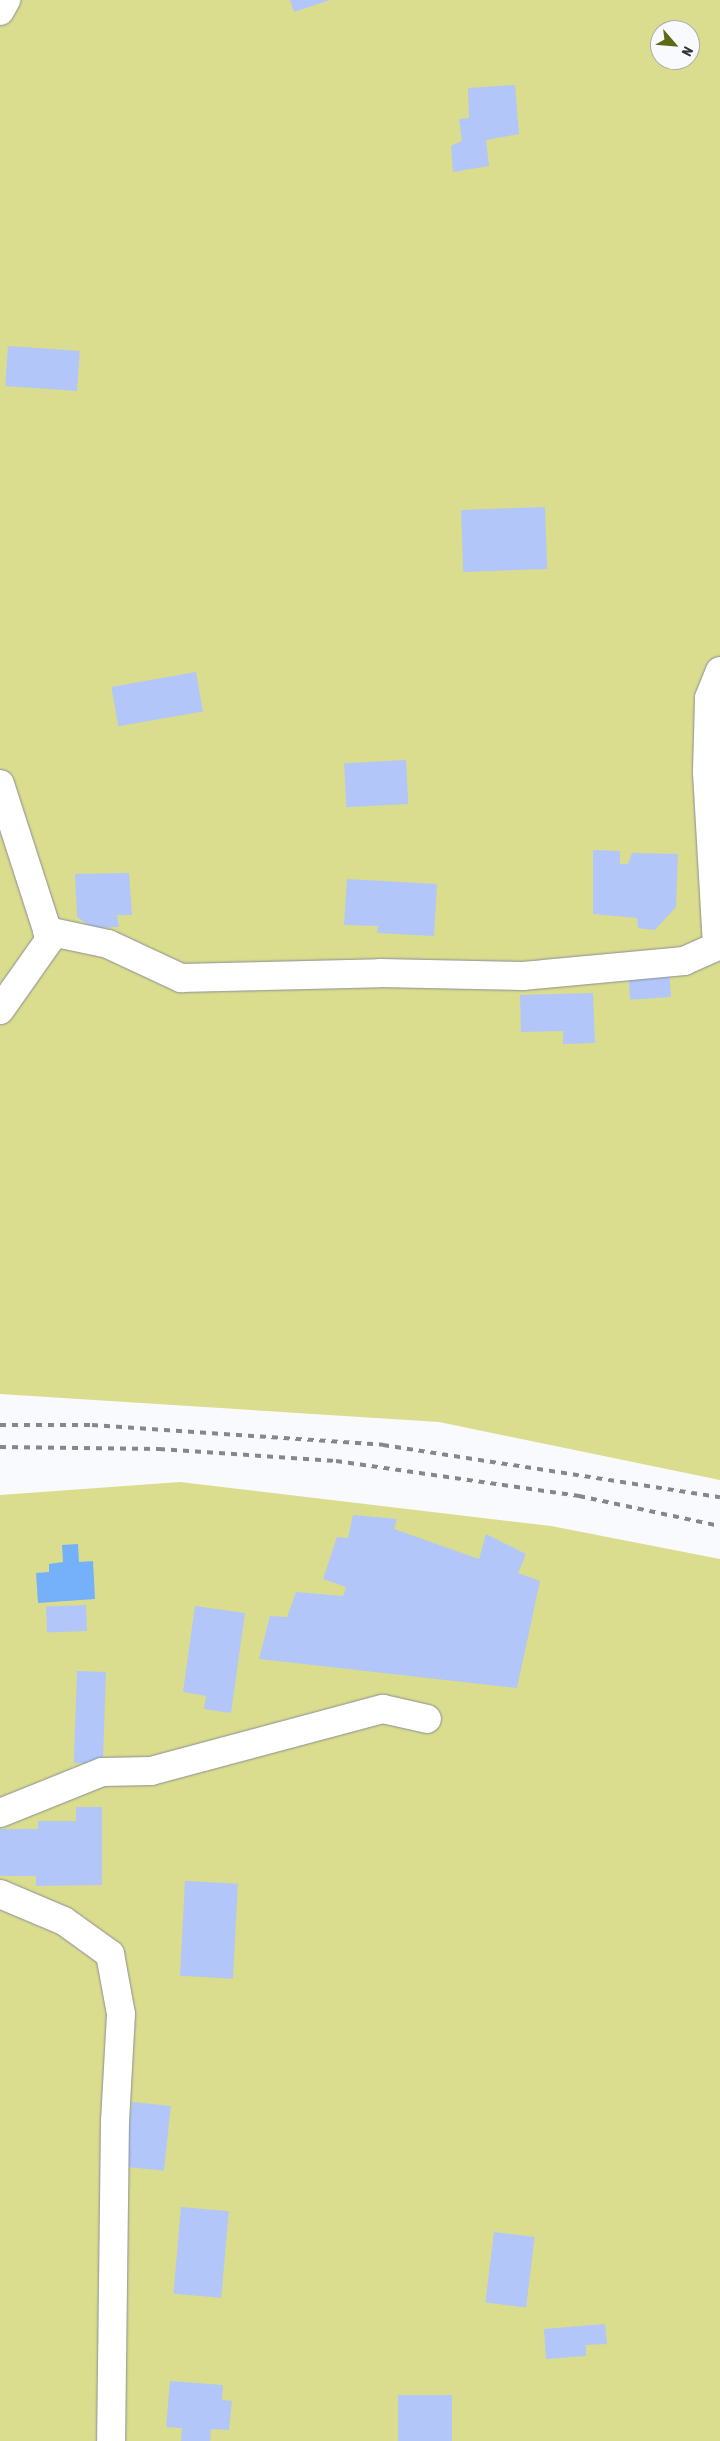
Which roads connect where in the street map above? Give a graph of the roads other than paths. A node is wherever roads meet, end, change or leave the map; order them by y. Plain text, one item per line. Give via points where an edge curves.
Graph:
1 (6, 0) edge
2 (0, 11) edge
3 (720, 671) edge
4 (0, 784) edge
5 (48, 931) junction
6 (0, 1010) edge
7 (427, 1719) dead end
8 (0, 1813) edge
9 (0, 1894) edge
10 (111, 2441) edge

1 - 2 street
3 - 5 street via 709,698 707,771 717,946 684,961 523,976 380,973 181,978 108,944
4 - 5 street
5 - 6 street via 50,939
7 - 8 street via 382,1709 151,1771 102,1772
9 - 10 street via 64,1921 110,1954 121,2014 115,2120

